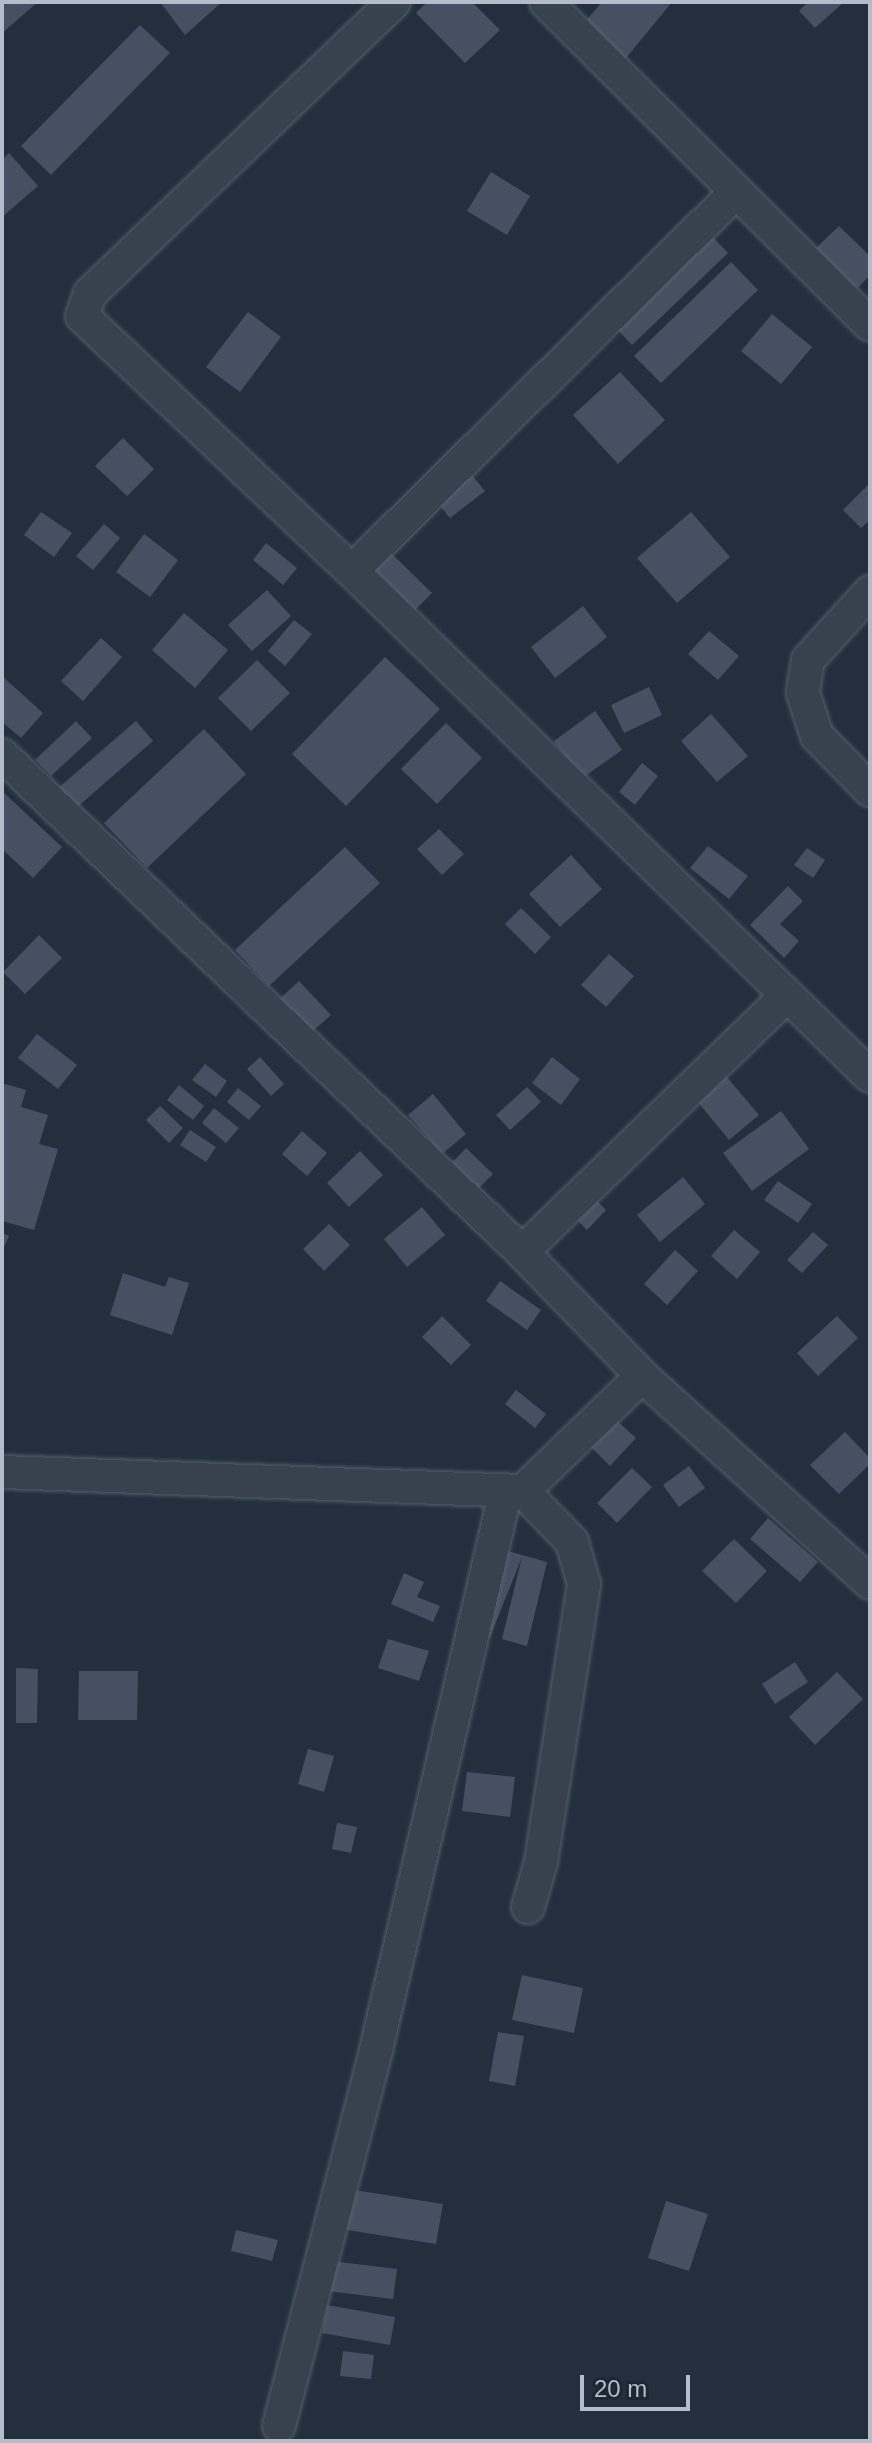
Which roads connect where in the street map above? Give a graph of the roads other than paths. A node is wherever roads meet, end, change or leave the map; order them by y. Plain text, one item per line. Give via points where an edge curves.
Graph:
1 (394, 2) edge
2 (546, 2) edge
3 (736, 192) junction
4 (870, 325) edge
5 (352, 571) junction
6 (870, 592) edge
7 (2, 755) edge
8 (870, 790) edge
9 (785, 997) junction
10 (870, 1076) edge
11 (522, 1252) junction
12 (642, 1376) junction
13 (2, 1472) edge
14 (514, 1490) junction
15 (870, 1583) edge
16 (528, 1907) dead end
17 (279, 2426) dead end

1 - 5 street via 90,294 82,316
2 - 3 street
3 - 4 street
3 - 5 street
5 - 9 street
6 - 8 street via 808,660 803,693 817,736
7 - 11 street
9 - 10 street
9 - 11 street
11 - 12 street
12 - 14 street
12 - 15 street
13 - 14 street
14 - 16 street via 572,1542 584,1584 541,1862
14 - 17 street

